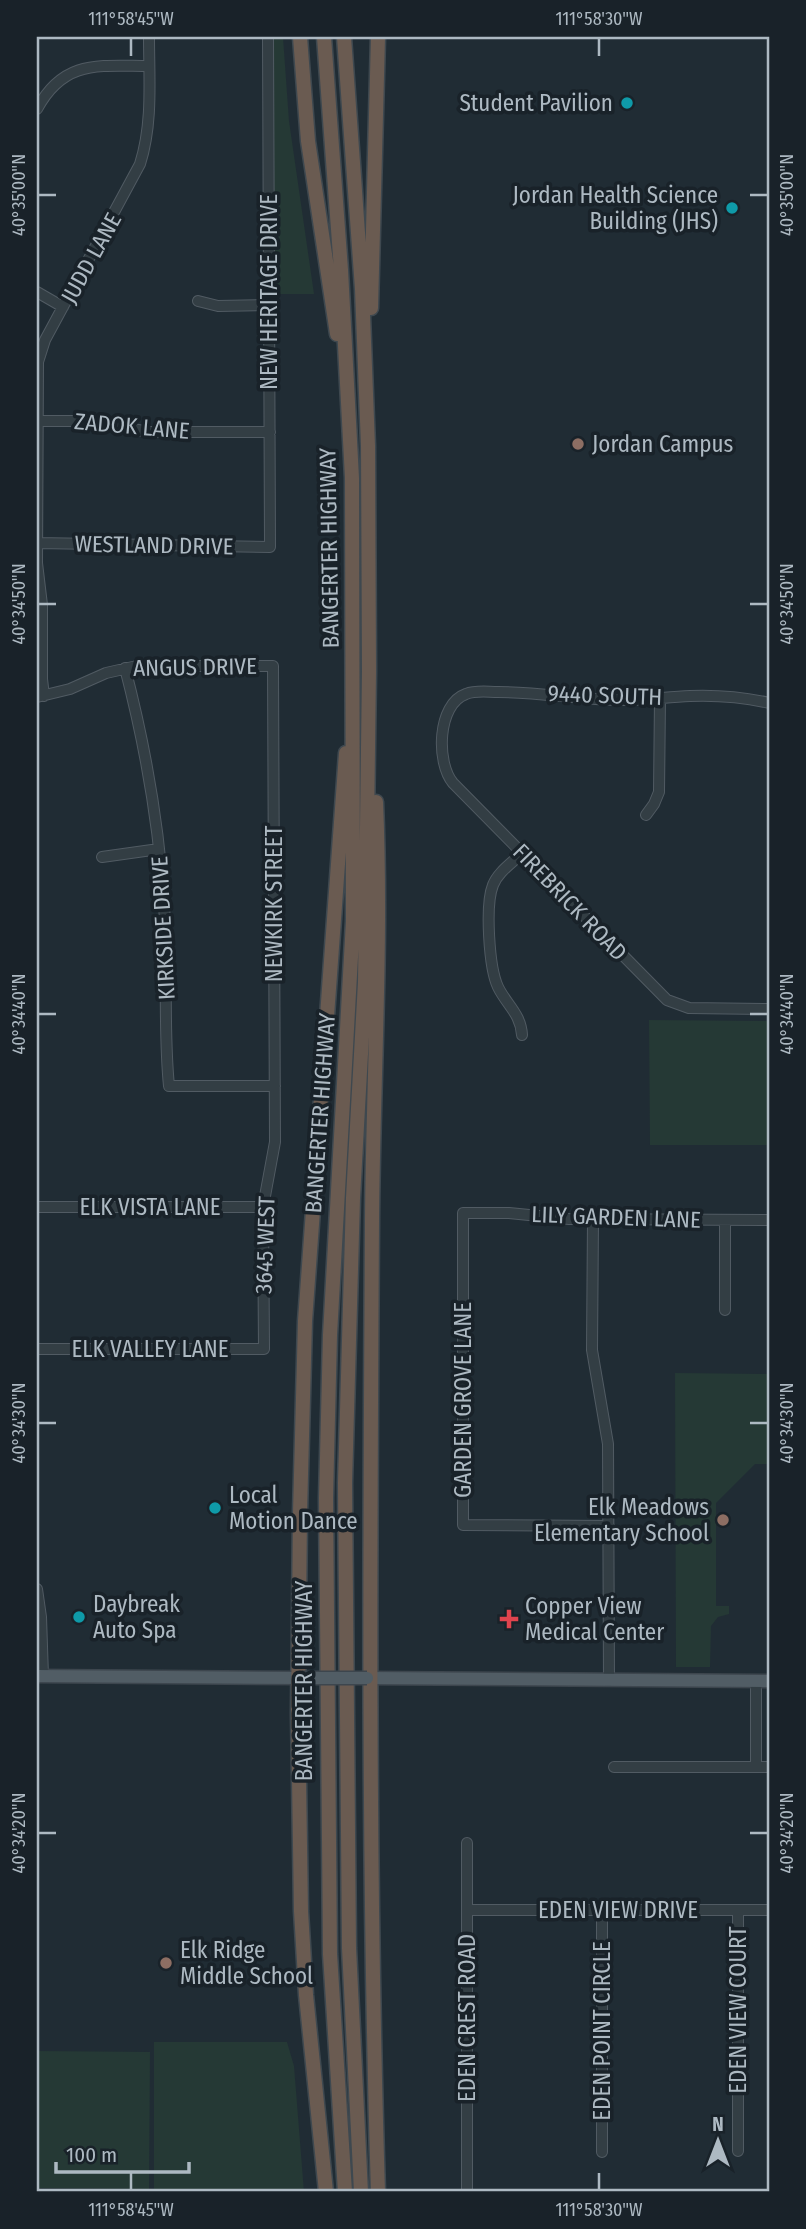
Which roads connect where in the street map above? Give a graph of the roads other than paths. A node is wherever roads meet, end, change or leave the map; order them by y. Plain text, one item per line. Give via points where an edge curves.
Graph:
1 (149, 37) edge
2 (268, 37) edge
3 (300, 37) edge
4 (324, 37) edge
5 (344, 37) edge
6 (378, 37) edge
7 (149, 66) junction
8 (37, 109) edge
9 (37, 292) edge
10 (198, 301) dead end
11 (269, 305) junction
12 (63, 307) junction
13 (37, 421) edge
14 (270, 432) junction
15 (368, 446) junction
16 (351, 447) junction
17 (37, 543) edge
18 (270, 547) joint
19 (353, 664) junction
20 (273, 666) joint
21 (125, 668) junction
22 (369, 671) junction
23 (40, 696) edge
24 (660, 698) junction
25 (769, 703) edge
26 (447, 711) joint
27 (646, 815) dead end
28 (159, 849) junction
29 (522, 853) junction
30 (102, 857) dead end
31 (769, 1009) edge
32 (522, 1035) dead end
33 (275, 1086) junction
34 (275, 1142) joint
35 (37, 1207) edge
36 (262, 1207) junction
37 (463, 1213) joint
38 (593, 1219) junction
39 (725, 1220) junction
40 (769, 1220) edge
41 (725, 1310) dead end
42 (37, 1349) edge
43 (264, 1349) joint
44 (609, 1526) junction
45 (37, 1595) edge
46 (40, 1676) edge
47 (300, 1678) junction
48 (369, 1678) junction
49 (609, 1681) junction
50 (763, 1681) edge
51 (614, 1767) dead end
52 (756, 1767) junction
53 (769, 1767) edge
54 (467, 1843) dead end
55 (467, 1910) junction
56 (602, 1910) junction
57 (738, 1910) junction
58 (769, 1910) edge
59 (738, 2151) dead end
60 (602, 2152) dead end
61 (326, 2192) edge
62 (345, 2192) edge
63 (361, 2192) edge
64 (377, 2192) edge
65 (467, 2192) edge

1 - 7 street, JUDD LANE
2 - 11 street, NEW HERITAGE DRIVE
3 - 16 highway via 308,141
4 - 16 highway, BANGERTER HIGHWAY
5 - 15 highway, BANGERTER HIGHWAY
6 - 15 highway
7 - 8 street via 96,66 68,74 51,85
7 - 12 street, JUDD LANE via 148,134 141,164
9 - 12 street
10 - 11 street via 218,306
11 - 14 street, NEW HERITAGE DRIVE
12 - 13 street, JUDD LANE via 40,351
13 - 14 street, ZADOK LANE via 93,421 148,432
13 - 17 street, JUDD LANE
14 - 18 street, NEW HERITAGE DRIVE
15 - 22 highway, BANGERTER HIGHWAY
16 - 19 highway, BANGERTER HIGHWAY
17 - 18 street, WESTLAND DRIVE
17 - 23 street, JUDD LANE
19 - 47 highway via 305,1321
19 - 62 highway, BANGERTER HIGHWAY via 353,920 330,1335 326,1498 329,1944
20 - 21 street, ANGUS DRIVE
20 - 33 street, NEWKIRK STREET
21 - 23 street, ANGUS DRIVE
21 - 28 street, KIRKSIDE DRIVE
22 - 48 highway via 379,925 372,1187
22 - 63 highway, BANGERTER HIGHWAY via 365,982 351,1236 345,1483 347,1869
24 - 25 street, 9440 SOUTH via 722,696
24 - 26 street, 9440 SOUTH via 477,692 458,697
24 - 27 street via 660,784
26 - 29 street, FIREBRICK ROAD via 443,762 447,776
28 - 30 street
28 - 33 street, KIRKSIDE DRIVE via 169,1086
29 - 31 street, FIREBRICK ROAD via 667,1000 689,1008
29 - 32 street via 492,887 490,950 495,980 518,1017
33 - 34 street, NEWKIRK STREET
34 - 36 street, 3645 WEST
35 - 36 street, ELK VISTA LANE
36 - 43 street, 3645 WEST
37 - 38 street, LILY GARDEN LANE
37 - 44 street, GARDEN GROVE LANE via 463,1525
38 - 39 street, LILY GARDEN LANE
38 - 44 street via 592,1350 607,1431
39 - 40 street, LILY GARDEN LANE
39 - 41 street
42 - 43 street, ELK VALLEY LANE
44 - 49 street
45 - 46 street
46 - 47 main road
47 - 48 main road, bridge
47 - 61 highway via 303,1950
48 - 49 main road
48 - 64 highway
49 - 50 main road
50 - 52 street
51 - 52 street
52 - 53 street
54 - 55 street, EDEN CREST ROAD
55 - 56 street, EDEN VIEW DRIVE
55 - 65 street, EDEN CREST ROAD
56 - 57 street, EDEN VIEW DRIVE
56 - 60 street, EDEN POINT CIRCLE
57 - 58 street, EDEN VIEW DRIVE
57 - 59 street, EDEN VIEW COURT

